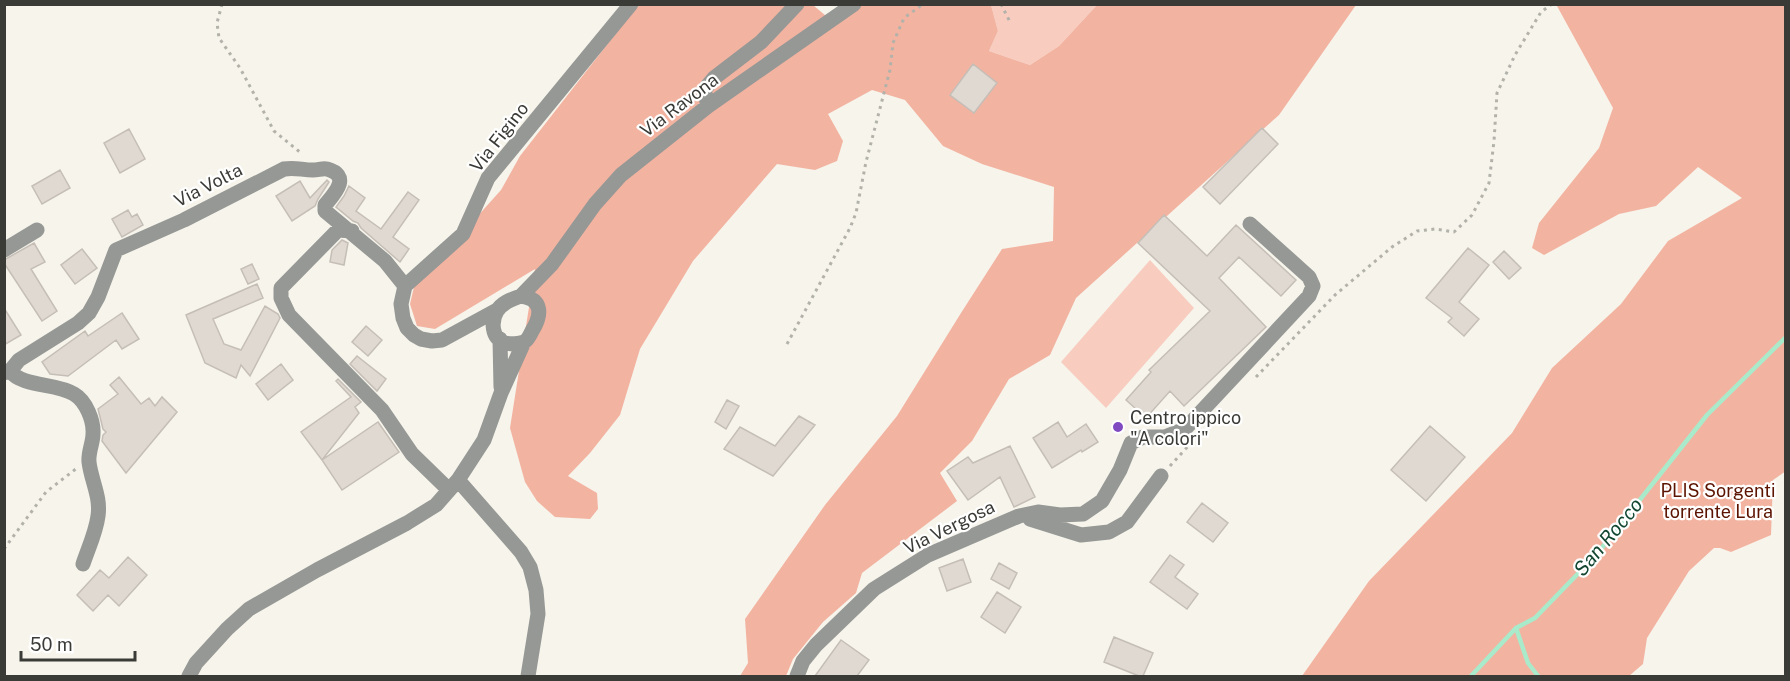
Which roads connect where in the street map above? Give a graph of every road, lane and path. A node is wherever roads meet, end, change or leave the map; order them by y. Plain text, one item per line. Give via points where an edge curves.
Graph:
1 (222, 4) edge
2 (632, 4) edge
3 (797, 4) edge
4 (854, 4) edge
5 (923, 4) edge
6 (1001, 4) edge
7 (1552, 4) edge
8 (1011, 24) dead end
9 (708, 106) junction
10 (326, 168) junction
11 (1250, 225) dead end
12 (37, 230) dead end
13 (352, 231) junction
14 (4, 250) edge
15 (552, 264) junction
16 (405, 286) junction
17 (521, 296) junction
18 (537, 304) junction
19 (497, 310) junction
20 (472, 325) junction
21 (497, 337) junction
22 (524, 342) junction
23 (787, 344) dead end
24 (8, 372) edge
25 (1250, 384) dead end
26 (501, 393) junction
27 (1192, 442) dead end
28 (89, 459) junction
29 (1161, 476) joint
30 (453, 485) junction
31 (1019, 516) junction
32 (4, 549) edge
33 (83, 564) dead end
34 (189, 676) edge
35 (528, 676) edge
36 (797, 676) edge

1 - 10 path via 217,23 219,38 274,131
2 - 16 street, Via Figino via 488,178 463,234
3 - 9 street via 761,42 714,78 704,90
4 - 9 street, Via Ravona
5 - 23 path via 904,18 893,43 890,70 850,228
6 - 8 path
7 - 25 path via 1540,12 1497,93 1489,183 1472,215 1454,232 1418,231 1392,247 1335,295
9 - 15 street, Via Ravona via 621,175
10 - 13 street via 337,173 340,185 325,211
10 - 24 street, Via Volta via 284,169 116,250 89,312 19,360
11 - 31 street, Via Vergosa via 1309,277 1313,286 1309,296 1185,429 1131,443 1102,501 1083,514 1038,512
12 - 14 street
13 - 16 street via 386,261
13 - 30 street via 338,230 281,288 281,298 289,315 382,410 412,454
15 - 17 street, Via Ravona
15 - 18 street, Via Ravona
16 - 20 street via 403,318 414,335 442,340
17 - 18 street via 530,297
17 - 19 street
18 - 22 street via 537,322
19 - 20 street
19 - 21 street via 493,327
20 - 21 street
21 - 22 street via 504,343
21 - 26 street
22 - 26 street
24 - 28 street via 63,388 84,402 93,424
26 - 30 street via 484,440
27 - 29 path
28 - 32 path via 46,492
28 - 33 street via 98,516
29 - 31 street via 1127,522 1109,532 1081,535
30 - 34 street via 436,505 407,523 249,609 196,663
30 - 35 street via 521,552 530,567 537,590 538,614
31 - 36 street, Via Vergosa via 928,555 874,589 816,645

